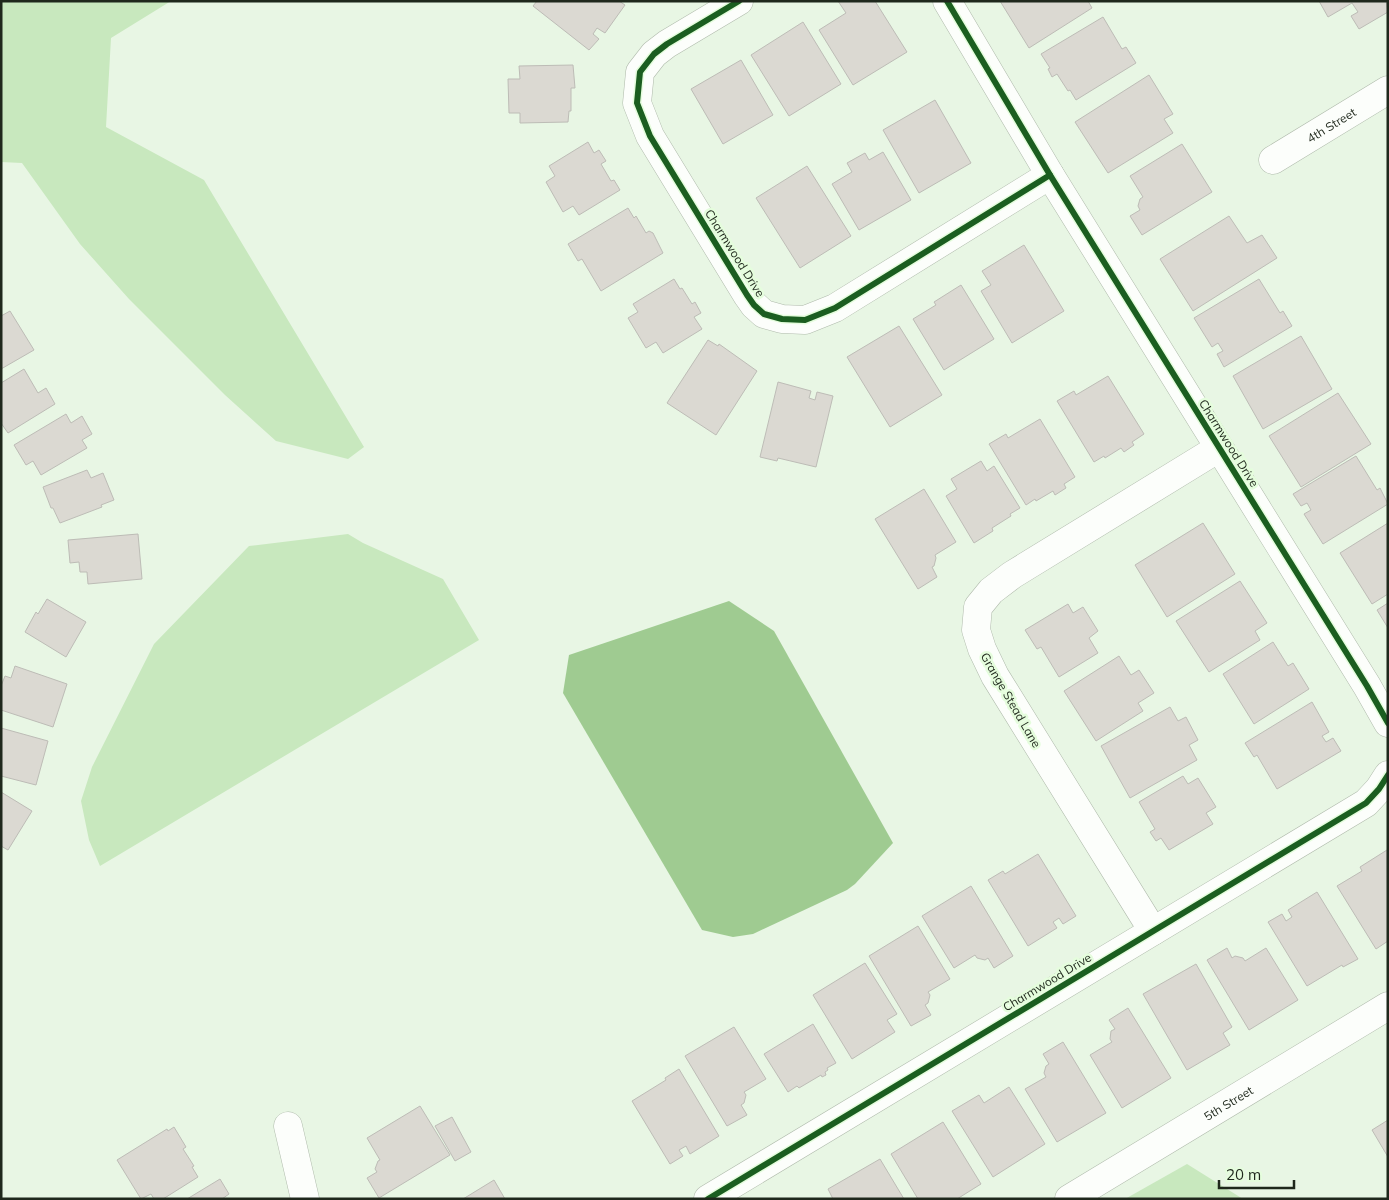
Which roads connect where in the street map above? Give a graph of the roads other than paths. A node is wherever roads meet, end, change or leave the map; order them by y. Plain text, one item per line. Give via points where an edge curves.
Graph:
1 (739, 1) edge
2 (947, 1) edge
3 (1388, 90) edge
4 (1272, 160) dead end
5 (1050, 175) junction
6 (1218, 448) junction
7 (1388, 723) edge
8 (1388, 775) edge
9 (1153, 931) junction
10 (1388, 1006) edge
11 (288, 1126) dead end
12 (305, 1199) edge
13 (708, 1199) edge
14 (1069, 1199) edge

1 - 5 street, Charmwood Drive via 654,54 640,72 638,103 650,136 747,295 764,314 806,320 835,308
2 - 5 street, Charmwood Drive
3 - 4 street, 4th Street
5 - 6 street, Charmwood Drive
6 - 7 street, Charmwood Drive
6 - 9 street, Grange Stead Lane via 1012,575 991,591 978,607 976,630 995,676
8 - 9 street, Charmwood Drive via 1366,803
9 - 13 street, Charmwood Drive
10 - 14 street, 5th Street
11 - 12 street

